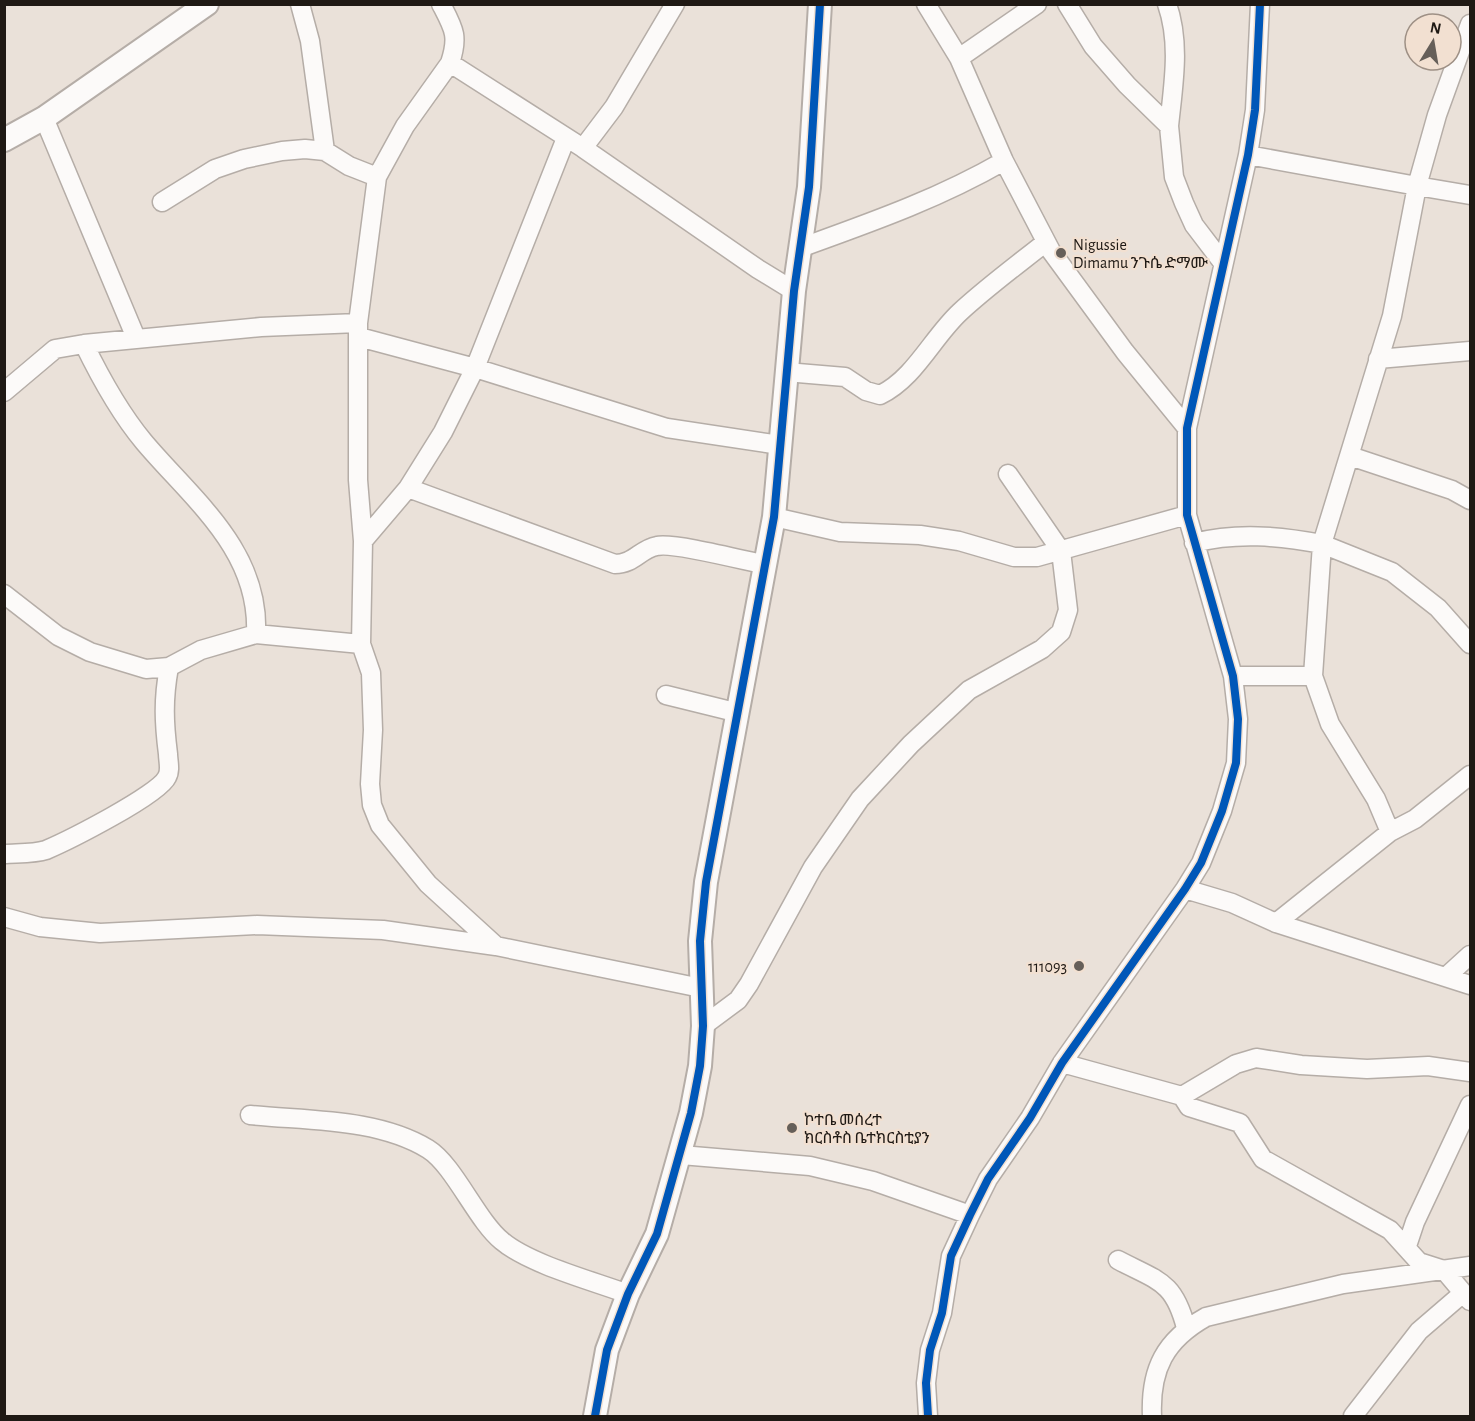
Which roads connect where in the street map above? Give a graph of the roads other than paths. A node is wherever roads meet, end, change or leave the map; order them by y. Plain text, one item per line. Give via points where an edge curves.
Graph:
1 (207, 4) edge
2 (300, 4) edge
3 (441, 4) edge
4 (675, 4) edge
5 (820, 4) edge
6 (927, 4) edge
7 (1036, 4) edge
8 (1067, 4) edge
9 (1167, 4) edge
10 (1260, 4) edge
11 (1470, 24) edge
12 (959, 58) junction
13 (450, 63) junction
14 (44, 117) junction
15 (1169, 126) junction
16 (566, 138) junction
17 (4, 141) edge
18 (583, 148) junction
19 (325, 150) junction
20 (1248, 155) junction
21 (1004, 161) junction
22 (377, 177) junction
23 (1417, 186) junction
24 (1470, 195) edge
25 (162, 202) dead end
26 (1046, 242) junction
27 (800, 248) junction
28 (1224, 263) junction
29 (794, 291) junction
30 (359, 330) junction
31 (136, 338) junction
32 (84, 344) junction
33 (1470, 351) edge
34 (1378, 359) junction
35 (475, 368) junction
36 (786, 372) junction
37 (4, 392) edge
38 (1187, 428) junction
39 (780, 445) junction
40 (1350, 456) junction
41 (1008, 474) dead end
42 (408, 488) junction
43 (1470, 500) edge
44 (1187, 515) junction
45 (774, 517) junction
46 (363, 541) junction
47 (1194, 543) junction
48 (1322, 544) junction
49 (1061, 551) junction
50 (766, 565) junction
51 (4, 594) edge
52 (256, 634) junction
53 (361, 644) junction
54 (1470, 644) edge
55 (169, 667) junction
56 (1233, 676) junction
57 (1313, 676) junction
58 (666, 695) dead end
59 (739, 713) junction
60 (1470, 775) edge
61 (1390, 832) junction
62 (4, 854) edge
63 (1185, 889) junction
64 (4, 917) edge
65 (1276, 923) junction
66 (496, 946) junction
67 (1470, 956) edge
68 (1447, 976) junction
69 (1470, 985) edge
70 (701, 987) junction
71 (703, 1026) junction
72 (1062, 1063) junction
73 (1470, 1072) edge
74 (1182, 1096) junction
75 (1470, 1105) edge
76 (250, 1115) dead end
77 (681, 1155) junction
78 (970, 1215) junction
79 (1407, 1246) junction
80 (1118, 1260) dead end
81 (1470, 1266) edge
82 (1444, 1270) junction
83 (628, 1294) junction
84 (1466, 1298) edge
85 (1186, 1328) junction
86 (595, 1416) edge
87 (928, 1416) edge
88 (1152, 1416) edge
89 (1353, 1416) edge

1 - 14 street
2 - 19 street via 310,41
3 - 13 street via 456,34
4 - 18 street via 614,107
5 - 27 street via 809,187
6 - 12 street
7 - 12 street
8 - 15 street via 1093,46
9 - 15 street via 1175,53
10 - 20 street via 1256,110
11 - 23 street via 1437,115
12 - 21 street
13 - 16 street
13 - 22 street via 405,126
14 - 17 street
14 - 31 street
15 - 28 street via 1174,177 1184,203 1194,225
16 - 18 street
16 - 35 street
18 - 29 street
19 - 22 street via 348,166
19 - 25 street via 305,149 244,159 193,180
20 - 23 street
20 - 28 street
21 - 26 street
21 - 27 street via 916,206
22 - 30 street
23 - 24 street
23 - 34 street via 1392,316
26 - 36 street via 958,314 892,390 880,395 845,377
26 - 38 street via 1125,352
27 - 29 street
28 - 38 street
29 - 36 street
30 - 31 street via 261,327
30 - 35 street
30 - 46 street via 358,480
31 - 32 street
32 - 37 street via 55,349
32 - 52 street via 107,391 143,442 220,525 248,581 257,615
33 - 34 street
34 - 40 street
35 - 39 street via 667,428
35 - 42 street via 443,432
36 - 39 street
38 - 44 street
39 - 45 street
40 - 43 street via 1452,490
40 - 48 street
41 - 49 street
42 - 46 street
42 - 50 street via 615,564 632,561 649,549 666,545
44 - 47 street
44 - 49 street
45 - 49 street via 840,532 920,535 959,541 1014,557 1038,557
45 - 50 street
46 - 53 street
47 - 48 street via 1224,535 1282,537
47 - 56 street
48 - 54 street via 1392,572 1438,608
48 - 57 street
49 - 71 street via 1068,610 1061,632 1042,649 969,690 867,791 813,867 738,1000
50 - 59 street
51 - 55 street via 58,636 90,652 146,669
52 - 53 street
52 - 55 street via 201,650
53 - 66 street via 371,673 370,784 372,806 380,825 428,884
55 - 62 street via 163,727 169,769 161,785 126,809 44,851
56 - 57 street
56 - 63 street via 1238,719 1236,763 1201,863
57 - 61 street via 1330,724 1376,799
58 - 59 street
59 - 70 street via 706,882 700,941
60 - 61 street via 1415,819
61 - 65 street
63 - 65 street via 1232,903
63 - 72 street
64 - 66 street via 40,927 100,933 257,925 383,930
65 - 68 street
66 - 70 street
67 - 68 street
68 - 69 street
70 - 71 street
71 - 77 street via 700,1066
72 - 74 street
72 - 78 street via 1030,1119 988,1179
73 - 74 street via 1428,1066 1367,1069 1301,1065 1256,1058 1236,1064
74 - 79 street via 1189,1107 1240,1123 1263,1159 1390,1230
75 - 79 street
76 - 83 street via 369,1127 429,1150 502,1241 532,1258
77 - 78 street via 810,1166 873,1181
77 - 83 street via 657,1234
78 - 87 street via 951,1256 942,1313 930,1350
79 - 82 street via 1419,1263
80 - 85 street via 1171,1289 1179,1301
81 - 82 street
82 - 84 street
82 - 85 street via 1343,1284 1206,1317
83 - 86 street via 600,1374
84 - 89 street via 1419,1331
85 - 88 street via 1168,1347 1157,1371 1151,1395

